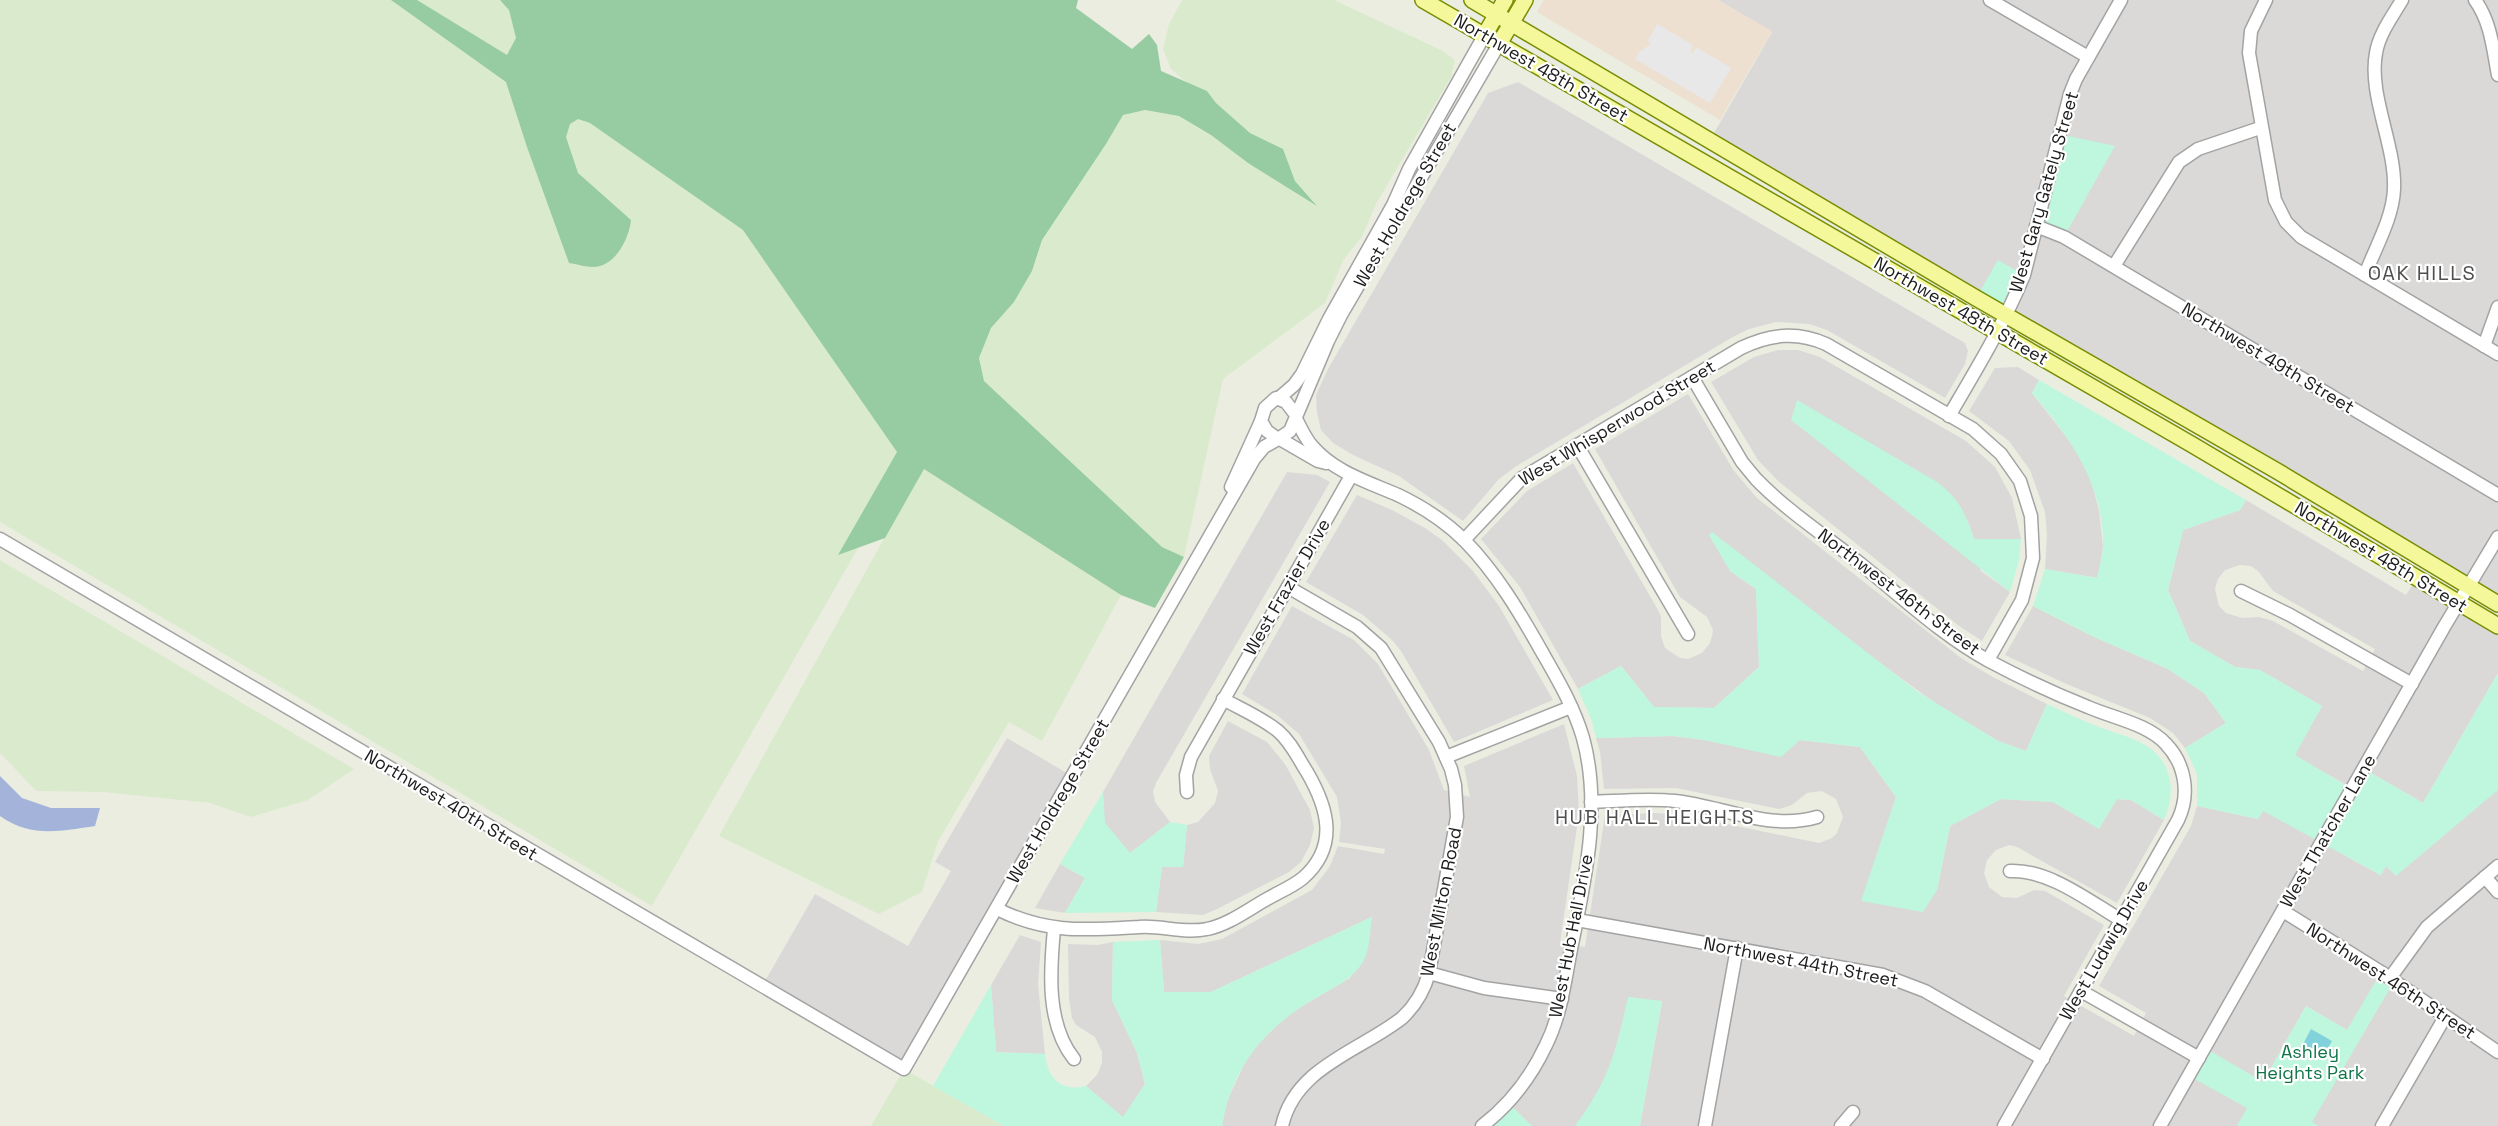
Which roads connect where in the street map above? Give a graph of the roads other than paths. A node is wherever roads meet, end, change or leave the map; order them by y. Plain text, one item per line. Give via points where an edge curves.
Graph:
1 (1423, 0) edge
2 (1472, 0) edge
3 (1505, 0) edge
4 (1525, 0) edge
5 (1990, 0) edge
6 (2121, 0) edge
7 (2266, 0) edge
8 (2402, 0) edge
9 (2475, 0) edge
10 (1497, 14) junction
11 (1512, 22) junction
12 (1484, 36) junction
13 (1499, 44) junction
14 (2088, 57) junction
15 (2498, 75) edge
16 (2260, 128) junction
17 (2036, 226) junction
18 (2114, 266) junction
19 (2365, 275) junction
20 (2498, 308) edge
21 (2007, 315) junction
22 (1997, 333) junction
23 (2484, 346) junction
24 (2498, 354) edge
25 (1692, 377) junction
26 (1279, 398) junction
27 (1950, 416) junction
28 (1296, 417) junction
29 (1261, 421) junction
30 (1279, 439) junction
31 (1577, 445) junction
32 (1333, 465) junction
33 (1351, 476) junction
34 (2498, 495) edge
35 (1211, 532) junction
36 (2498, 537) edge
37 (0, 539) edge
38 (1464, 540) junction
39 (2469, 586) junction
40 (1288, 587) junction
41 (2241, 591) dead end
42 (2459, 603) junction
43 (2498, 604) edge
44 (2498, 626) edge
45 (1688, 634) dead end
46 (1988, 660) junction
47 (2412, 684) junction
48 (1223, 699) junction
49 (1571, 707) junction
50 (1446, 757) junction
51 (2181, 770) joint
52 (1186, 792) dead end
53 (1592, 802) junction
54 (1816, 817) dead end
55 (2498, 866) edge
56 (2010, 871) dead end
57 (2485, 877) junction
58 (2498, 892) edge
59 (997, 909) junction
60 (2283, 911) junction
61 (1577, 920) junction
62 (2121, 920) junction
63 (1054, 929) junction
64 (1737, 948) junction
65 (1430, 973) junction
66 (2390, 978) junction
67 (2081, 991) junction
68 (1562, 999) junction
69 (2445, 1017) junction
70 (2498, 1052) edge
71 (2199, 1058) junction
72 (1074, 1059) dead end
73 (2043, 1059) junction
74 (904, 1069) joint
75 (1853, 1112) dead end
76 (1282, 1126) edge
77 (1482, 1126) edge
78 (1705, 1126) edge
79 (1841, 1126) edge
80 (2004, 1126) edge
81 (2160, 1126) edge
82 (2382, 1126) edge

1 - 12 main road, Northwest 48th Street
2 - 10 main road, Northwest 48th Street
3 - 10 main road, West Holdrege Street
4 - 11 main road, West Holdrege Street
5 - 14 street
6 - 14 street, West Gary Gately Street
7 - 16 street via 2254,21 2248,46
8 - 19 street via 2376,53 2376,77 2394,186 2390,210
9 - 15 street via 2486,16
10 - 11 main road, Northwest 48th Street
10 - 12 main road, West Holdrege Street
11 - 13 main road, West Holdrege Street
11 - 21 main road, Northwest 48th Street
12 - 13 main road, Northwest 48th Street
12 - 26 street, West Holdrege Street via 1302,374
13 - 22 main road, Northwest 48th Street
13 - 28 street, West Holdrege Street via 1341,315
14 - 17 street, West Gary Gately Street via 2070,94
16 - 18 street via 2198,149 2180,162
16 - 19 street via 2275,200 2286,222 2301,237
17 - 18 street, Northwest 49th Street
17 - 21 street, West Gary Gately Street via 2024,275
18 - 34 street, Northwest 49th Street
19 - 23 street
20 - 23 street
21 - 22 street, West Gary Gately Street
21 - 39 main road, Northwest 48th Street
22 - 27 street, West Gary Gately Street
22 - 42 main road, Northwest 48th Street
23 - 24 street
25 - 27 street, West Whisperwood Street via 1754,341 1789,335 1809,338
25 - 31 street, West Whisperwood Street
25 - 46 street, Northwest 46th Street via 1742,462 1761,485 1949,634
26 - 28 street via 1290,405
26 - 29 street via 1269,403
27 - 46 street via 1973,429 2001,454 2020,481 2031,516 2034,548 2028,584
28 - 30 street via 1290,431
28 - 32 street via 1312,447
29 - 30 street via 1270,435
29 - 35 street, West Holdrege Street
30 - 32 street
30 - 35 street, West Holdrege Street via 1259,452
31 - 38 street, West Whisperwood Street via 1522,478
31 - 45 street
32 - 33 street, West Hub Hall Drive
33 - 38 street, West Hub Hall Drive via 1417,505
33 - 40 street, West Frazier Drive
35 - 59 street, West Holdrege Street
36 - 39 street, West Thatcher Lane
37 - 74 street, Northwest 40th Street
38 - 49 street, West Hub Hall Drive via 1507,593
39 - 42 street, West Thatcher Lane
39 - 43 main road, Northwest 48th Street
40 - 48 street, West Frazier Drive
40 - 50 street, West Milton Road via 1357,627 1381,648
41 - 47 street
42 - 44 main road, Northwest 48th Street
42 - 47 street, West Thatcher Lane
46 - 51 street, Northwest 46th Street via 2068,699 2150,732 2167,746
47 - 60 street, West Thatcher Lane
48 - 52 street, West Frazier Drive via 1191,757
48 - 63 street via 1284,737 1320,794 1326,836 1324,848 1310,870 1292,885 1206,929
49 - 50 street
49 - 53 street, West Hub Hall Drive via 1588,761
50 - 65 street, West Milton Road via 1455,785 1457,817
51 - 62 street, West Ludwig Drive via 2185,791 2182,813
53 - 54 street via 1675,801 1779,822
53 - 61 street, West Hub Hall Drive
55 - 57 street
56 - 62 street via 2028,871 2050,879
57 - 58 street
57 - 66 street via 2427,927
59 - 63 street
59 - 74 street, West Holdrege Street
60 - 66 street, Northwest 46th Street
60 - 71 street, West Thatcher Lane
61 - 64 street, Northwest 44th Street
61 - 68 street, West Hub Hall Drive
62 - 67 street, West Ludwig Drive
63 - 72 street via 1051,962 1055,1013 1065,1047
64 - 73 street, Northwest 44th Street via 1893,978 1937,998
64 - 78 street
65 - 68 street via 1484,988
65 - 76 street, West Milton Road via 1418,999 1402,1018 1308,1080 1290,1104
66 - 69 street, Northwest 46th Street
67 - 71 street
67 - 73 street, West Ludwig Drive
68 - 77 street, West Hub Hall Drive via 1533,1070
69 - 70 street, Northwest 46th Street
69 - 82 street
71 - 81 street, West Thatcher Lane
73 - 80 street, West Ludwig Drive
75 - 79 street

